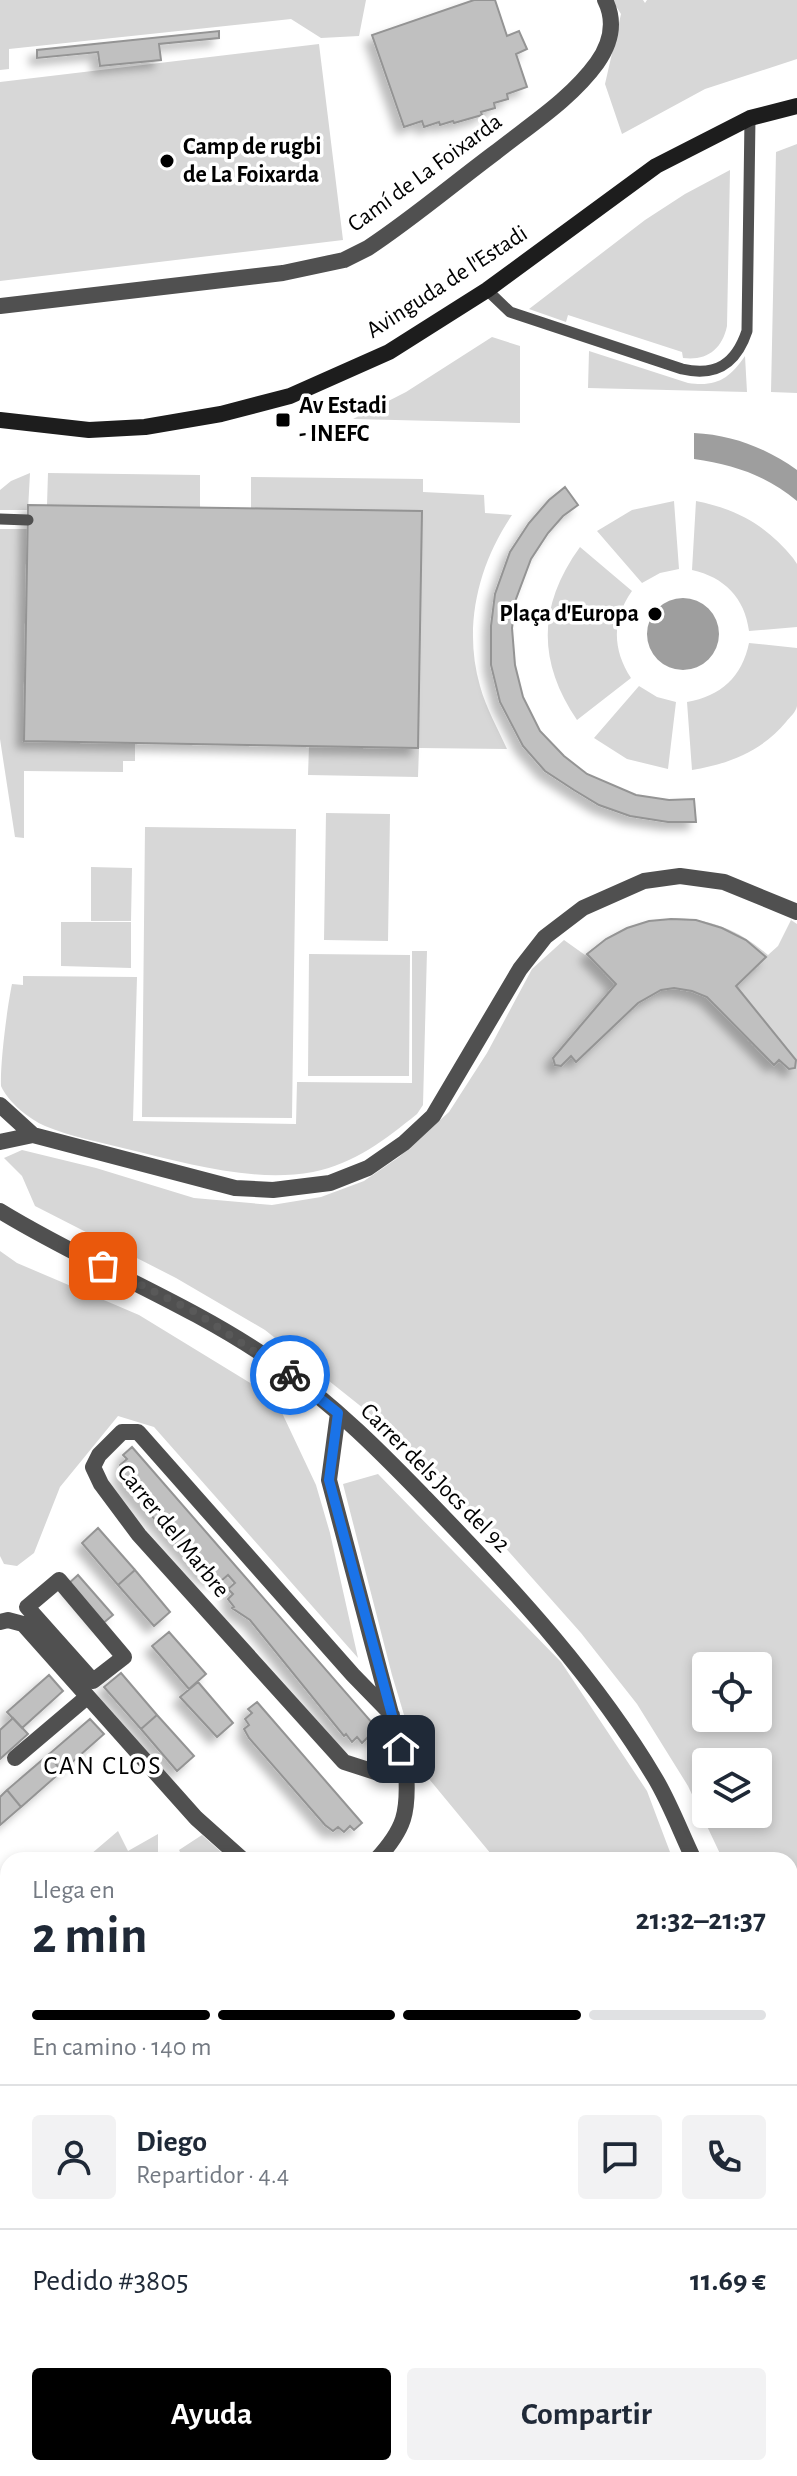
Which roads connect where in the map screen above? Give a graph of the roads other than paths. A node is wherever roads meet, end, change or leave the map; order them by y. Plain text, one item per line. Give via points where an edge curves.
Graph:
1 (605, 0) edge
2 (797, 106) edge
3 (750, 118) junction
4 (487, 290) junction
5 (0, 306) edge
6 (1, 422) edge
7 (0, 519) edge
8 (28, 520) dead end
9 (797, 912) edge
10 (0, 1105) edge
11 (33, 1135) junction
12 (0, 1142) edge
13 (0, 1211) edge
14 (338, 1413) junction
15 (27, 1607) joint
16 (0, 1622) edge
17 (87, 1697) junction
18 (392, 1715) junction
19 (15, 1758) dead end
20 (406, 1770) junction
21 (234, 1852) edge
22 (382, 1852) edge
23 (690, 1852) edge

1 - 5 street, Camí de La Foixarda via 612,24 608,41 582,80 368,248 344,260 283,273
2 - 3 street, Avinguda de l'Estadi
3 - 4 street, Avinguda de l'Estadi via 656,166
3 - 4 lane via 747,331 724,365 712,372 682,369 510,312
4 - 6 street, Avinguda de l'Estadi via 389,352 276,400 145,427 89,430
7 - 8 lane
9 - 11 street via 724,882 680,876 644,881 583,908 545,937 520,969 433,1116 368,1168 330,1183 235,1188
10 - 11 street
11 - 12 street
13 - 14 street, Carrer dels Jocs del 92 via 195,1312 272,1360
14 - 18 street via 329,1480
14 - 23 street, Carrer dels Jocs del 92 via 454,1527 609,1706 657,1781
15 - 15 street via 59,1580 124,1657 93,1681
16 - 17 street via 23,1624
17 - 19 street
17 - 21 street via 196,1818
18 - 20 street
18 - 20 street, Carrer del Marbre via 138,1432 122,1432 99,1455 93,1467 101,1484 139,1535 344,1762 375,1772
20 - 22 street via 408,1803 397,1833

